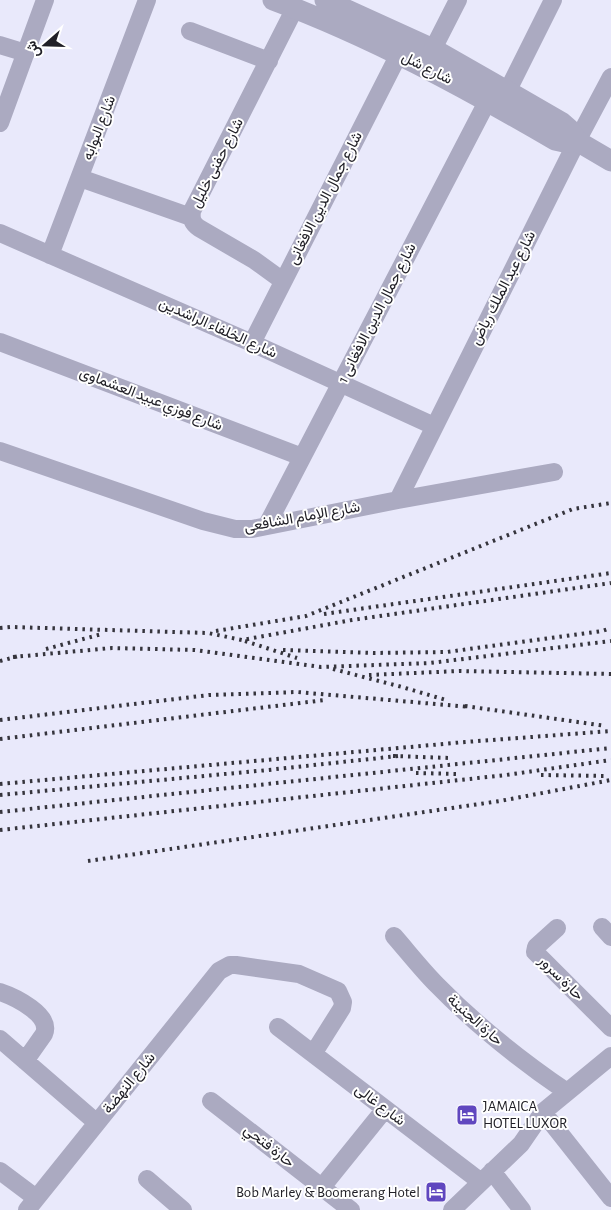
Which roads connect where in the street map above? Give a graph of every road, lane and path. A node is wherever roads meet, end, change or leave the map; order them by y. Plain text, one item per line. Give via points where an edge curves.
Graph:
1 (45, 0) edge
2 (147, 0) edge
3 (273, 0) edge
4 (458, 0) edge
5 (553, 0) edge
6 (332, 7) edge
7 (294, 8) junction
8 (190, 31) dead end
9 (0, 45) edge
10 (432, 49) junction
11 (26, 53) junction
12 (399, 54) junction
13 (269, 61) junction
14 (611, 77) edge
15 (498, 99) junction
16 (0, 123) edge
17 (577, 141) junction
18 (611, 160) edge
19 (80, 178) junction
20 (191, 217) junction
21 (0, 233) edge
22 (50, 255) junction
23 (283, 281) junction
24 (0, 342) edge
25 (252, 343) junction
26 (341, 383) junction
27 (434, 426) junction
28 (0, 452) edge
29 (302, 457) junction
30 (554, 472) dead end
31 (398, 500) junction
32 (267, 525) junction
33 (556, 928) dead end
34 (394, 936) dead end
35 (0, 992) edge
36 (278, 1027) dead end
37 (611, 1028) edge
38 (0, 1039) edge
39 (313, 1054) junction
40 (611, 1056) edge
41 (25, 1061) junction
42 (567, 1092) junction
43 (212, 1101) dead end
44 (385, 1109) junction
45 (543, 1112) junction
46 (97, 1123) junction
47 (0, 1171) edge
48 (487, 1177) junction
49 (147, 1178) dead end
50 (322, 1187) junction
51 (611, 1196) edge
52 (31, 1204) edge
53 (183, 1210) edge
54 (351, 1210) edge
55 (452, 1210) edge
56 (522, 1210) edge

1 - 11 street
2 - 19 street, شارع البوابه
3 - 7 street, شارع شل
4 - 10 street
5 - 15 street, شارع جمال الدين الافغانى 1
6 - 7 street, شارع شل
6 - 10 street, شارع شل
6 - 12 street, شارع شل
7 - 13 street, شارع حفنى خليل
8 - 13 street
9 - 11 street
10 - 15 street, شارع شل
11 - 16 street
12 - 15 street, شارع شل
12 - 23 street, شارع جمال الدين الافغانى
13 - 20 street, شارع حفنى خليل
14 - 17 street, شارع عبد الملك رياض
15 - 17 street, شارع شل via 555,140
15 - 26 street, شارع جمال الدين الافغانى 1
17 - 18 street, شارع شل
17 - 27 street, شارع عبد الملك رياض
19 - 20 street
19 - 22 street, شارع البوابه
20 - 23 street, شارع حفنى خليل via 193,224
21 - 22 street, شارع الخلفاء الراشدين
22 - 25 street, شارع الخلفاء الراشدين
23 - 25 street, شارع جمال الدين الافغانى
24 - 29 street, شارع فوزي عبيد العشماوى
25 - 26 street, شارع الخلفاء الراشدين
26 - 27 street, شارع الخلفاء الراشدين
26 - 29 street, شارع جمال الدين الافغانى 1
27 - 31 street, شارع عبد الملك رياض
28 - 32 street, شارع الإمام الشافعى via 218,526 252,529
29 - 32 street, شارع جمال الدين الافغانى 1
30 - 31 street, شارع الإمام الشافعى
31 - 32 street, شارع الإمام الشافعى
33 - 37 street, حارة سرور via 536,947 535,952
34 - 42 street, حارة الجنينة via 435,984 465,1012 528,1065
35 - 41 street via 27,1006 45,1024 44,1034
36 - 39 street, شارع غالى
38 - 41 street
39 - 44 street, شارع غالى
39 - 46 street, شارع النهضة via 342,1008 338,991 299,974 230,965 219,971
40 - 42 street
41 - 46 street
42 - 45 street
43 - 50 street, حارة فتحي
44 - 48 street, شارع غالى
44 - 50 street
45 - 48 street via 521,1144
45 - 51 street
46 - 52 street, شارع النهضة
47 - 52 street
48 - 55 street
48 - 56 street, شارع غالى
49 - 53 street
50 - 54 street, حارة فتحي

